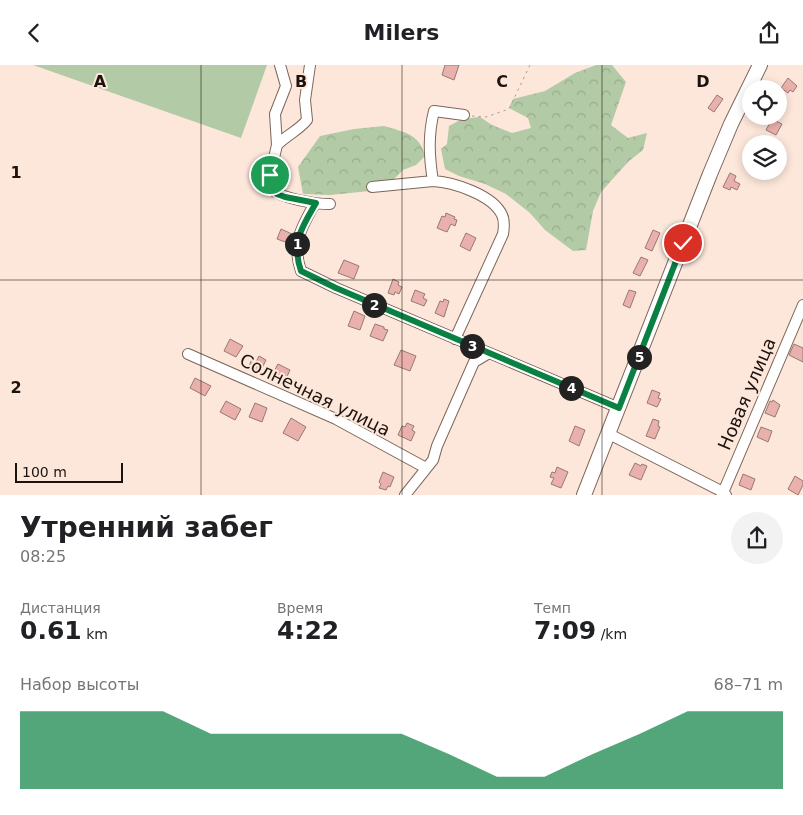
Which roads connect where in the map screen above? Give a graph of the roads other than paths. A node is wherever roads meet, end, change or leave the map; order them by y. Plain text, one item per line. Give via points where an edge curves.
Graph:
1 (280, 65) edge
2 (310, 65) edge
3 (760, 65) edge
4 (464, 115) road end
5 (278, 145) junction
6 (433, 181) junction
7 (372, 187) dead end
8 (316, 203) junction
9 (330, 203) dead end
10 (803, 305) edge
11 (455, 339) junction
12 (489, 353) junction
13 (188, 354) dead end
14 (619, 408) junction
15 (609, 435) junction
16 (426, 469) junction
17 (724, 494) edge
18 (405, 495) edge
19 (584, 495) edge

1 - 5 street via 286,86 275,114
2 - 5 street via 305,100 307,120
3 - 14 main road via 710,174
4 - 6 street via 434,111 429,153
5 - 8 street via 270,175 272,189 285,197
6 - 7 street
6 - 11 street via 446,182 483,197 502,214 504,225 503,234
8 - 9 street
8 - 11 street via 297,243 301,271
10 - 17 street, Новая улица
11 - 12 street
12 - 14 street
12 - 16 street via 474,362 433,460
13 - 16 street, Солнечная улица via 336,419
14 - 15 main road
15 - 17 street
15 - 19 main road
16 - 18 street

